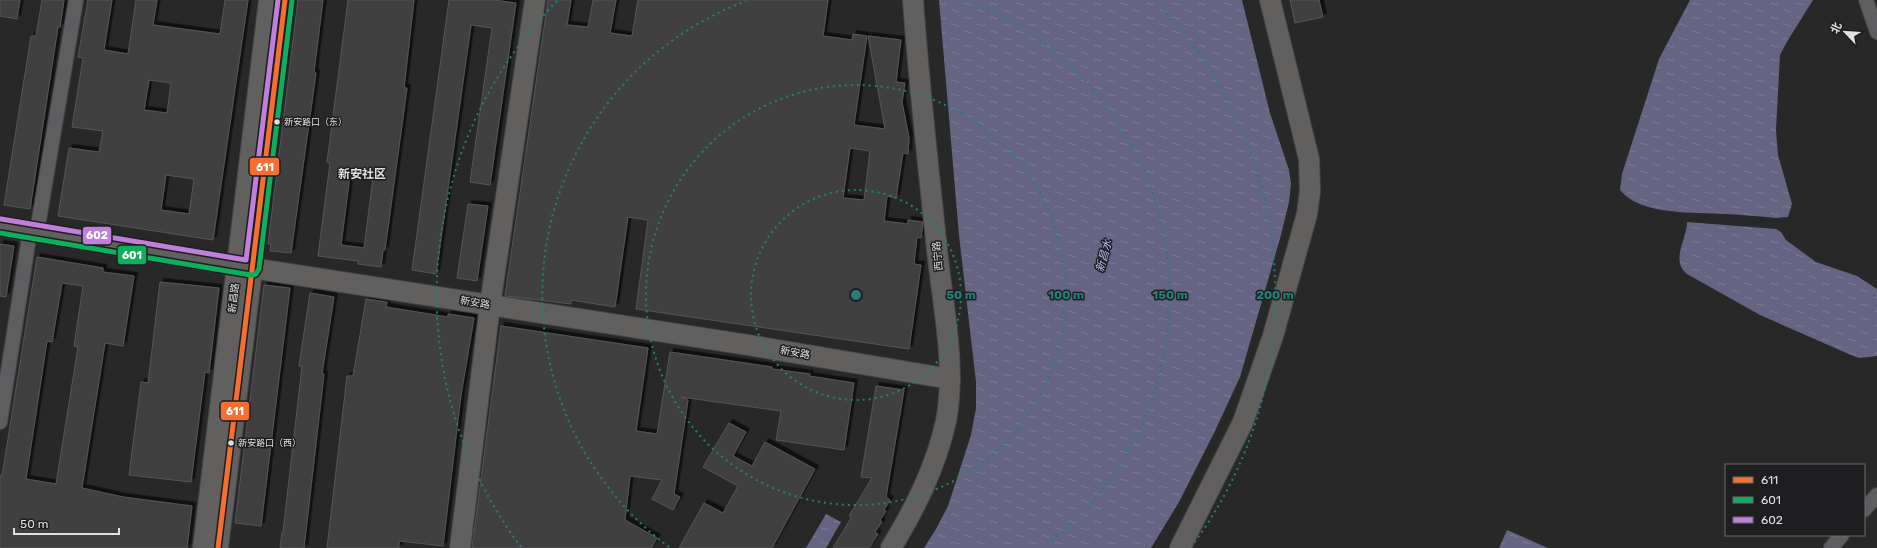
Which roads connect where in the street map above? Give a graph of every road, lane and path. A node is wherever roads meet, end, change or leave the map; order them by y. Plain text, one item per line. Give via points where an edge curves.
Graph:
1 (76, 0) edge
2 (269, 0) edge
3 (285, 0) edge
4 (536, 0) edge
5 (913, 0) edge
6 (1270, 0) edge
7 (1866, 0) edge
8 (1877, 32) edge
9 (0, 226) edge
10 (34, 231) junction
11 (245, 267) junction
12 (490, 305) junction
13 (950, 379) junction
14 (0, 422) edge
15 (1877, 495) edge
16 (1865, 509) edge
17 (1841, 536) edge
18 (203, 548) edge
19 (218, 548) edge
20 (460, 548) edge
21 (890, 548) edge
22 (1180, 548) edge
23 (1831, 548) edge

1 - 10 street
2 - 11 street, 新昌路
3 - 11 street, 新昌路
4 - 12 street
5 - 13 street, 西宁路
6 - 22 street via 1309,159 1310,191 1307,214 1273,336 1243,422
7 - 8 street
9 - 10 street, 新安路
10 - 11 street, 新安路
10 - 14 street
11 - 12 street, 新安路
11 - 18 street, 新昌路
11 - 19 street, 新昌路
12 - 13 street, 新安路
12 - 20 street
13 - 21 street, 西宁路 via 946,420 934,462 917,502
15 - 16 street
17 - 23 street

